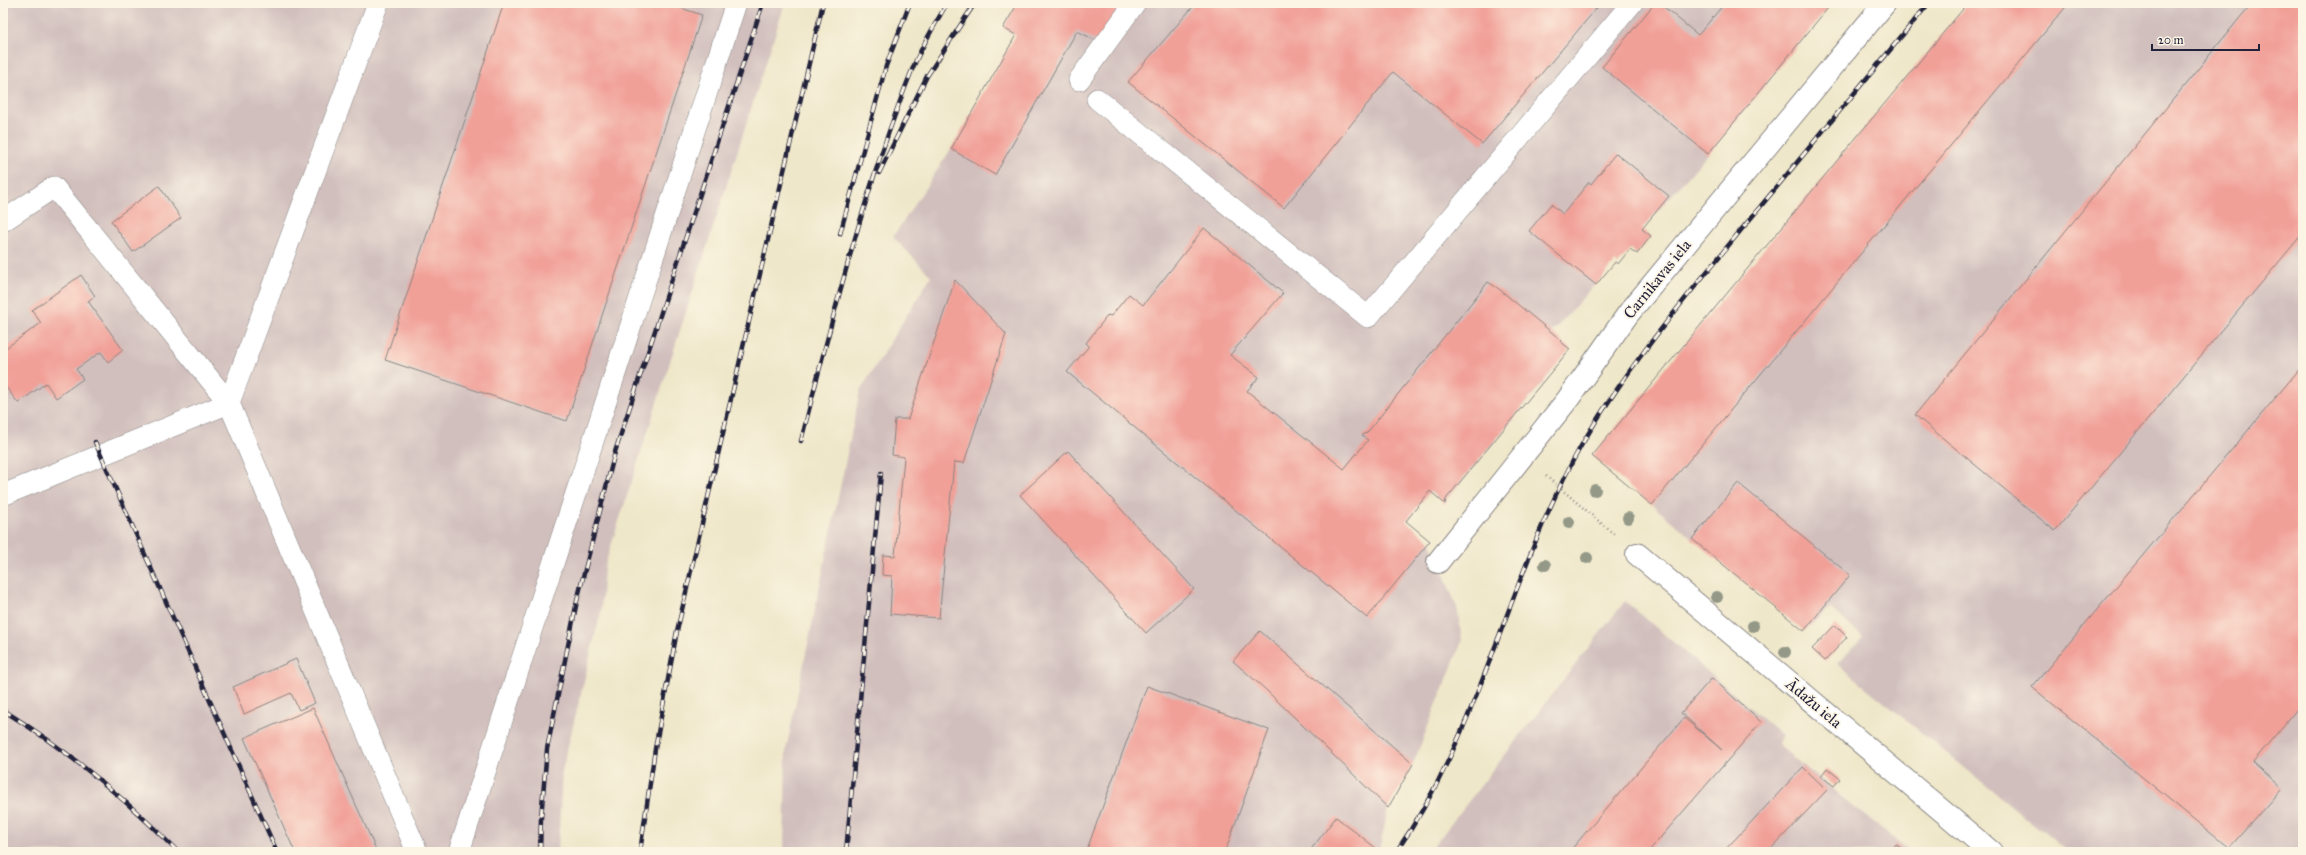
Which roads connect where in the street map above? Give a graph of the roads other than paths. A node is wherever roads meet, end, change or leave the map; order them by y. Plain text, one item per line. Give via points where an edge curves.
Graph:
1 (378, 3) edge
2 (736, 3) edge
3 (1135, 3) edge
4 (1632, 3) edge
5 (1885, 3) edge
6 (1079, 80) dead end
7 (1097, 99) dead end
8 (3, 221) edge
9 (229, 403) junction
10 (3, 495) edge
11 (1637, 554) road end
12 (1438, 562) dead end
13 (417, 852) edge
14 (459, 852) edge
15 (1991, 852) edge

1 - 9 lane
2 - 14 lane
3 - 6 lane
4 - 7 lane via 1368,317
5 - 12 street, Carnikavas iela via 1628,314 1568,399
8 - 9 lane via 54,187
9 - 10 lane
9 - 13 lane
11 - 15 street, Ādažu iela

